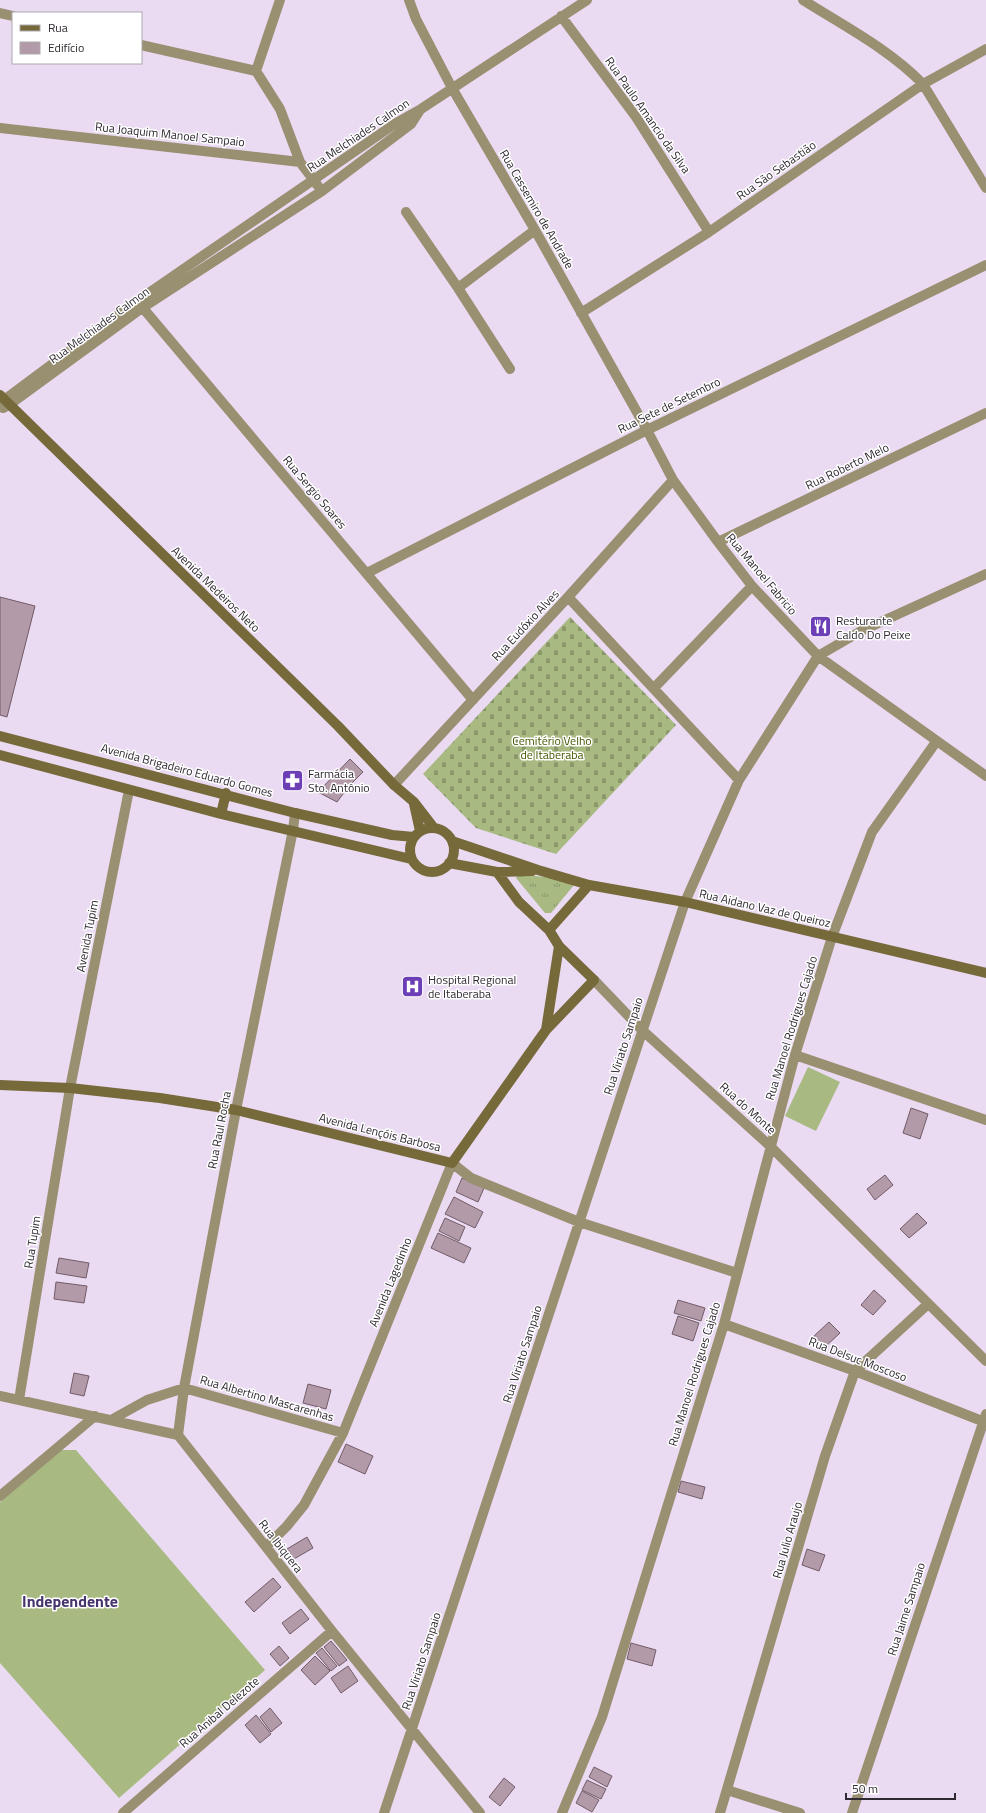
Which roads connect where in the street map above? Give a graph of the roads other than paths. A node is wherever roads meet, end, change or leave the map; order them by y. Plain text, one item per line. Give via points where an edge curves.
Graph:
1 (280, 0) edge
2 (409, 0) edge
3 (587, 0) edge
4 (802, 0) edge
5 (0, 13) edge
6 (12, 16) edge
7 (561, 16) junction
8 (142, 45) edge
9 (986, 49) edge
10 (256, 71) junction
11 (923, 84) junction
12 (452, 88) junction
13 (421, 109) junction
14 (0, 128) edge
15 (300, 162) junction
16 (314, 180) junction
17 (986, 188) edge
18 (322, 191) junction
19 (406, 212) dead end
20 (535, 230) junction
21 (709, 232) junction
22 (986, 265) edge
23 (458, 288) junction
24 (140, 304) junction
25 (581, 314) junction
26 (510, 369) dead end
27 (3, 402) edge
28 (986, 414) edge
29 (647, 430) junction
30 (673, 480) junction
31 (718, 542) junction
32 (367, 574) junction
33 (986, 574) edge
34 (752, 586) junction
35 (568, 597) junction
36 (818, 656) junction
37 (654, 688) junction
38 (473, 700) junction
39 (0, 736) edge
40 (936, 742) junction
41 (0, 755) edge
42 (986, 776) edge
43 (739, 780) junction
44 (394, 785) junction
45 (129, 790) junction
46 (226, 793) junction
47 (414, 802) junction
48 (295, 813) junction
49 (220, 814) junction
50 (353, 826) junction
51 (434, 828) junction
52 (293, 830) junction
53 (417, 834) junction
54 (452, 841) junction
55 (350, 845) junction
56 (411, 859) junction
57 (449, 863) junction
58 (538, 870) junction
59 (497, 872) junction
60 (589, 885) junction
61 (685, 902) junction
62 (549, 930) junction
63 (832, 937) junction
64 (559, 946) junction
65 (986, 973) edge
66 (594, 980) junction
67 (546, 1030) junction
68 (642, 1030) junction
69 (795, 1055) junction
70 (0, 1085) edge
71 (70, 1088) junction
72 (236, 1110) junction
73 (986, 1120) edge
74 (770, 1146) junction
75 (452, 1163) junction
76 (579, 1222) junction
77 (737, 1273) junction
78 (928, 1304) junction
79 (724, 1324) junction
80 (986, 1361) edge
81 (855, 1371) junction
82 (184, 1388) junction
83 (0, 1396) edge
84 (19, 1400) junction
85 (94, 1416) junction
86 (984, 1418) edge
87 (111, 1420) junction
88 (343, 1433) junction
89 (178, 1435) junction
90 (0, 1496) edge
91 (266, 1547) junction
92 (332, 1631) junction
93 (412, 1731) junction
94 (727, 1790) junction
95 (123, 1813) edge
96 (384, 1813) edge
97 (480, 1813) edge
98 (562, 1813) edge
99 (720, 1813) edge
100 (800, 1813) edge
101 (852, 1813) edge

1 - 10 street
2 - 12 street, Rua Cassemiro de Andrade via 416,19
3 - 7 street
4 - 11 street via 884,51 911,71
5 - 6 street
7 - 12 street
7 - 21 street, Rua Paulo Amancio da Silva via 636,118
8 - 10 street
9 - 11 street, Rua São Sebastião
10 - 15 street via 280,109
11 - 17 street
11 - 21 street, Rua São Sebastião
12 - 13 street
12 - 20 street, Rua Cassemiro de Andrade
13 - 16 street, Rua Melchiades Calmon via 396,123
13 - 18 street, Rua Melchiades Calmon via 411,124
14 - 15 street, Rua Joaquim Manoel Sampaio
15 - 16 street
16 - 18 street
16 - 24 street, Rua Melchiades Calmon
18 - 24 street, Rua Melchiades Calmon
19 - 23 street
20 - 23 street
20 - 25 street, Rua Cassemiro de Andrade
21 - 25 street, Rua São Sebastião
22 - 29 street, Rua Sete de Setembro
23 - 26 street
24 - 27 street, Rua Melchiades Calmon
24 - 32 street, Rua Sergio Soares
25 - 29 street, Rua Cassemiro de Andrade
27 - 44 street, Avenida Medeiros Neto via 332,720
28 - 31 street, Rua Roberto Melo
29 - 30 street, Rua Manoel Fabricio
29 - 32 street, Rua Sete de Setembro
30 - 31 street, Rua Manoel Fabricio
30 - 35 street, Rua Eudóxio Alves
31 - 34 street, Rua Manoel Fabricio
32 - 38 street, Rua Sergio Soares
33 - 36 street via 861,631
34 - 36 street, Rua Manoel Fabricio
34 - 37 street
35 - 37 street
35 - 38 street, Rua Eudóxio Alves
36 - 40 street, Rua Manoel Fabricio
36 - 43 street, Rua Viriato Sampaio
37 - 43 street
38 - 44 street, Rua Eudóxio Alves
39 - 46 street, Avenida Brigadeiro Eduardo Gomes
40 - 42 street, Rua Manoel Fabricio
40 - 63 street, Rua Manoel Rodrigues Cajado via 872,832
41 - 45 street
43 - 61 street, Rua Viriato Sampaio
44 - 47 street, Avenida Medeiros Neto
45 - 49 street
45 - 71 street, Avenida Tupim
46 - 48 street, Avenida Brigadeiro Eduardo Gomes
46 - 49 street
47 - 51 street, Avenida Medeiros Neto
47 - 53 street
48 - 50 street, Avenida Brigadeiro Eduardo Gomes
48 - 52 street, Rua Raul Rocha
49 - 52 street
50 - 53 street, Avenida Brigadeiro Eduardo Gomes via 392,835
50 - 55 street
51 - 53 street via 426,828
51 - 54 street via 448,834
52 - 55 street
52 - 72 street, Rua Raul Rocha
53 - 56 street via 410,846
54 - 57 street via 453,856
54 - 58 street, Rua Aidano Vaz de Queiroz
55 - 56 street
56 - 57 street via 422,870 429,872 444,868
57 - 59 street, Rua Aidano Vaz de Queiroz
58 - 59 street, Rua Aidano Vaz de Queiroz
58 - 60 street, Rua Aidano Vaz de Queiroz
59 - 62 street, Rua do Monte via 519,902
60 - 61 street, Rua Aidano Vaz de Queiroz
60 - 62 street
61 - 63 street, Rua Aidano Vaz de Queiroz
61 - 68 street, Rua Viriato Sampaio
62 - 64 street, Rua do Monte
63 - 65 street, Rua Aidano Vaz de Queiroz
63 - 69 street, Rua Manoel Rodrigues Cajado
64 - 66 street, Rua do Monte
64 - 67 street, Avenida Lagedinho
66 - 67 street, Avenida Lagedinho
66 - 68 street, Rua do Monte
67 - 75 street, Avenida Lagedinho
68 - 74 street, Rua do Monte
68 - 76 street, Rua Viriato Sampaio
69 - 73 street
69 - 74 street, Rua Manoel Rodrigues Cajado
70 - 71 street, Avenida Lençóis Barbosa
71 - 72 street, Avenida Lençóis Barbosa
71 - 84 street, Rua Tupim
72 - 75 street, Avenida Lençóis Barbosa
72 - 82 street, Rua Raul Rocha
74 - 77 street, Rua Manoel Rodrigues Cajado
74 - 78 street, Rua do Monte
75 - 76 street, Avenida Lençóis Barbosa via 471,1178
75 - 88 street, Avenida Lagedinho
76 - 77 street, Avenida Lençóis Barbosa
76 - 93 street, Rua Viriato Sampaio
77 - 79 street, Rua Manoel Rodrigues Cajado
78 - 80 street, Rua do Monte
78 - 81 street, Rua Julio Araujo
79 - 81 street, Rua Delsuc Moscoso
79 - 98 street, Rua Manoel Rodrigues Cajado via 602,1717
81 - 86 street, Rua Delsuc Moscoso
81 - 94 street, Rua Julio Araujo via 825,1456
82 - 87 street via 147,1400
82 - 88 street, Rua Albertino Mascarenhas
82 - 89 street, Rua Raul Rocha
83 - 84 street
84 - 85 street
85 - 87 street
85 - 90 street
86 - 101 street, Rua Jaime Sampaio
87 - 89 street
88 - 91 street, Avenida Lagedinho via 304,1505
89 - 91 street, Rua Ibiquera
91 - 92 street, Rua Ibiquera
92 - 93 street, Rua Ibiquera
92 - 95 street, Rua Anibal Delezote
93 - 96 street, Rua Viriato Sampaio
93 - 97 street, Rua Ibiquera
94 - 99 street, Rua Julio Araujo
94 - 100 street

